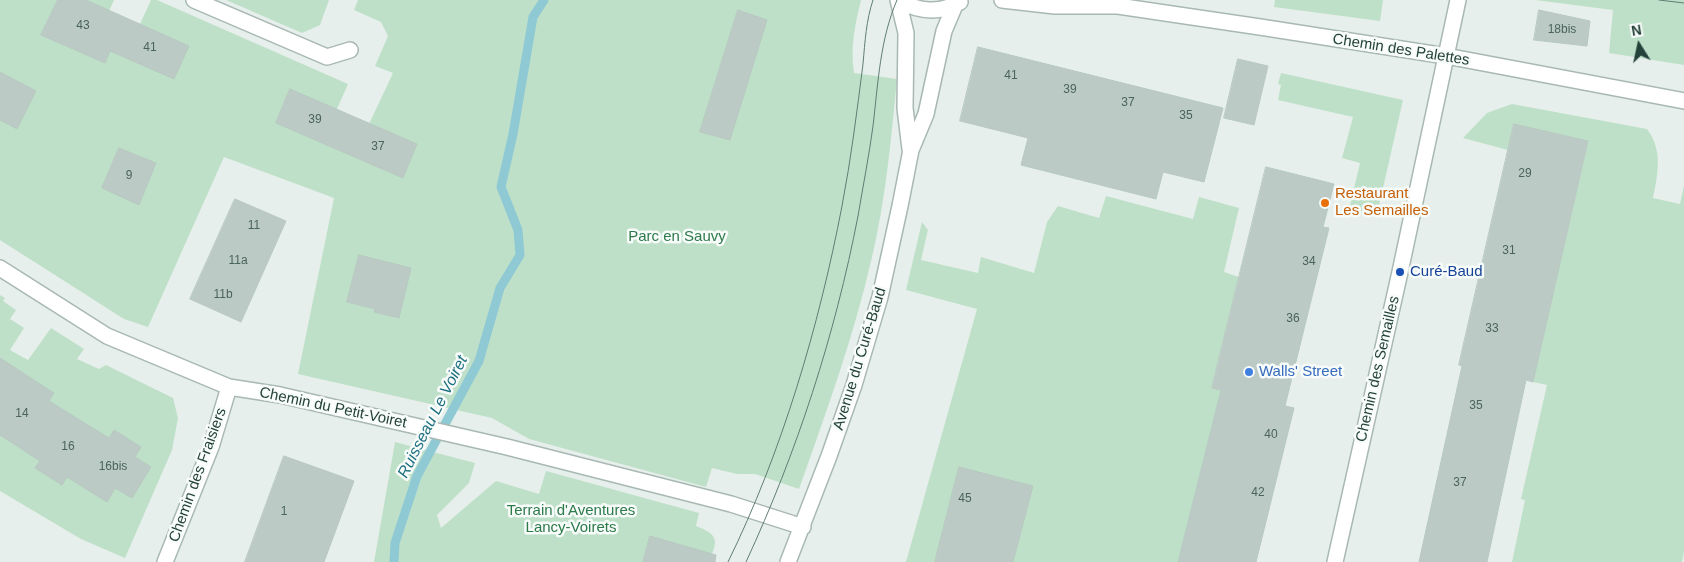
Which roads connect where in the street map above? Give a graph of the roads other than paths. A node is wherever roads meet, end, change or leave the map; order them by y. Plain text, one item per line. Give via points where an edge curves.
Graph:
1 (194, 0) edge
2 (898, 0) edge
3 (1002, 0) edge
4 (1102, 0) edge
5 (1458, 0) edge
6 (960, 2) edge
7 (1118, 6) junction
8 (350, 50) dead end
9 (1446, 56) junction
10 (1684, 101) edge
11 (911, 150) junction
12 (0, 268) edge
13 (229, 388) junction
14 (802, 527) junction
15 (166, 562) edge
16 (788, 562) edge
17 (1335, 562) edge

1 - 8 street via 327,57
2 - 6 street via 920,10 931,11
2 - 11 street, Avenue du Curé-Baud via 906,33 905,108
3 - 7 street, Chemin des Palettes via 1055,6
4 - 7 street, Chemin des Palettes
5 - 9 street, Chemin des Semailles
6 - 11 street, Avenue du Curé-Baud via 944,30 926,114
7 - 9 street, Chemin des Palettes
9 - 10 street, Chemin des Palettes
9 - 17 street, Chemin des Semailles
11 - 14 street, Avenue du Curé-Baud via 880,297 854,385
12 - 13 street, Chemin du Petit-Voiret via 107,336
13 - 14 street, Chemin du Petit-Voiret via 280,395 507,447 732,504
13 - 15 street, Chemin des Fraisiers via 211,447
14 - 16 street, Avenue du Curé-Baud

